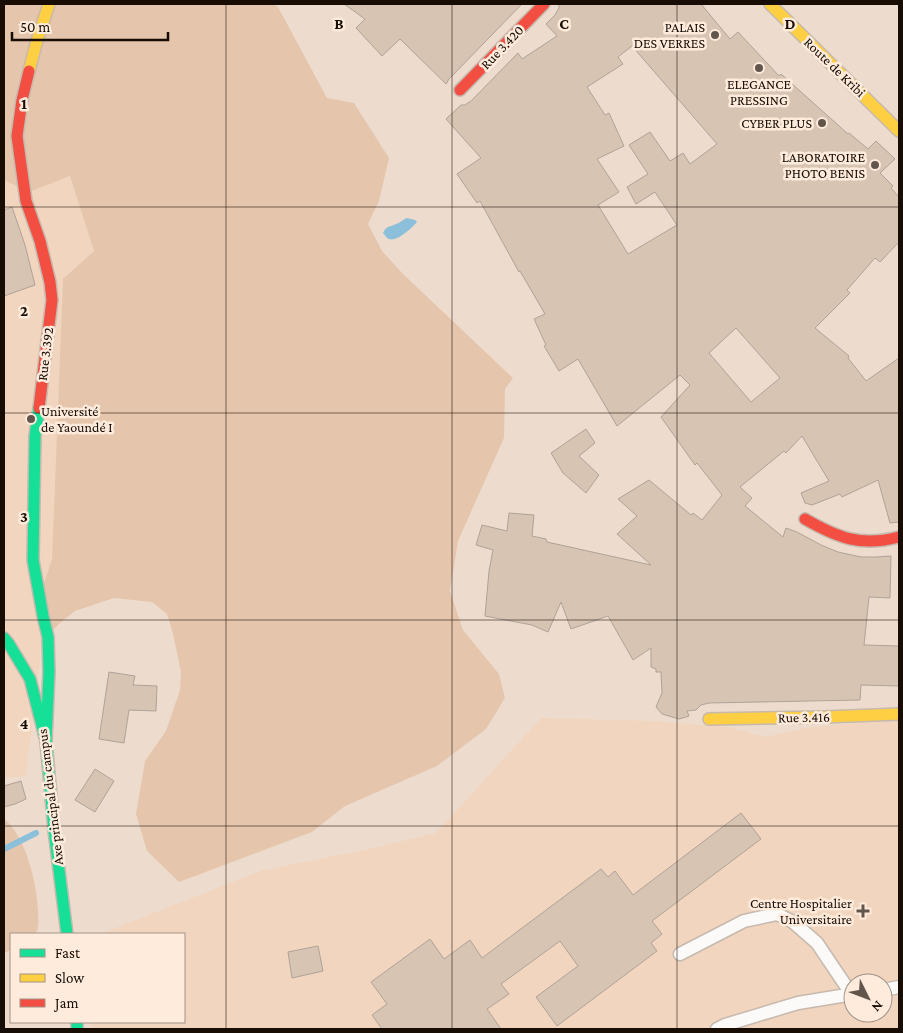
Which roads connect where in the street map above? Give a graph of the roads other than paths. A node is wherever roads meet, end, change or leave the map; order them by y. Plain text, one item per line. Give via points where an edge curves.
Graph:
1 (49, 4) edge
2 (544, 4) edge
3 (770, 4) edge
4 (460, 90) dead end
5 (899, 131) edge
6 (805, 519) dead end
7 (899, 537) edge
8 (4, 638) edge
9 (899, 714) edge
10 (709, 719) dead end
11 (46, 742) junction
12 (67, 933) edge
13 (680, 954) dead end
14 (843, 981) edge
15 (843, 996) edge
16 (717, 1029) edge

1 - 11 street, Rue 3.392 via 22,100 17,136 26,201 40,240 52,300 35,436 33,560 48,637
2 - 4 street, Rue 3.420
3 - 5 street, Route de Kribi
6 - 7 street via 825,531 854,541 877,542
8 - 11 street, Axe principal du campus via 30,678
9 - 10 street, Rue 3.416
11 - 12 street, Axe principal du campus
13 - 14 lane via 744,921 777,914 793,922 817,943
15 - 16 lane via 798,1003

